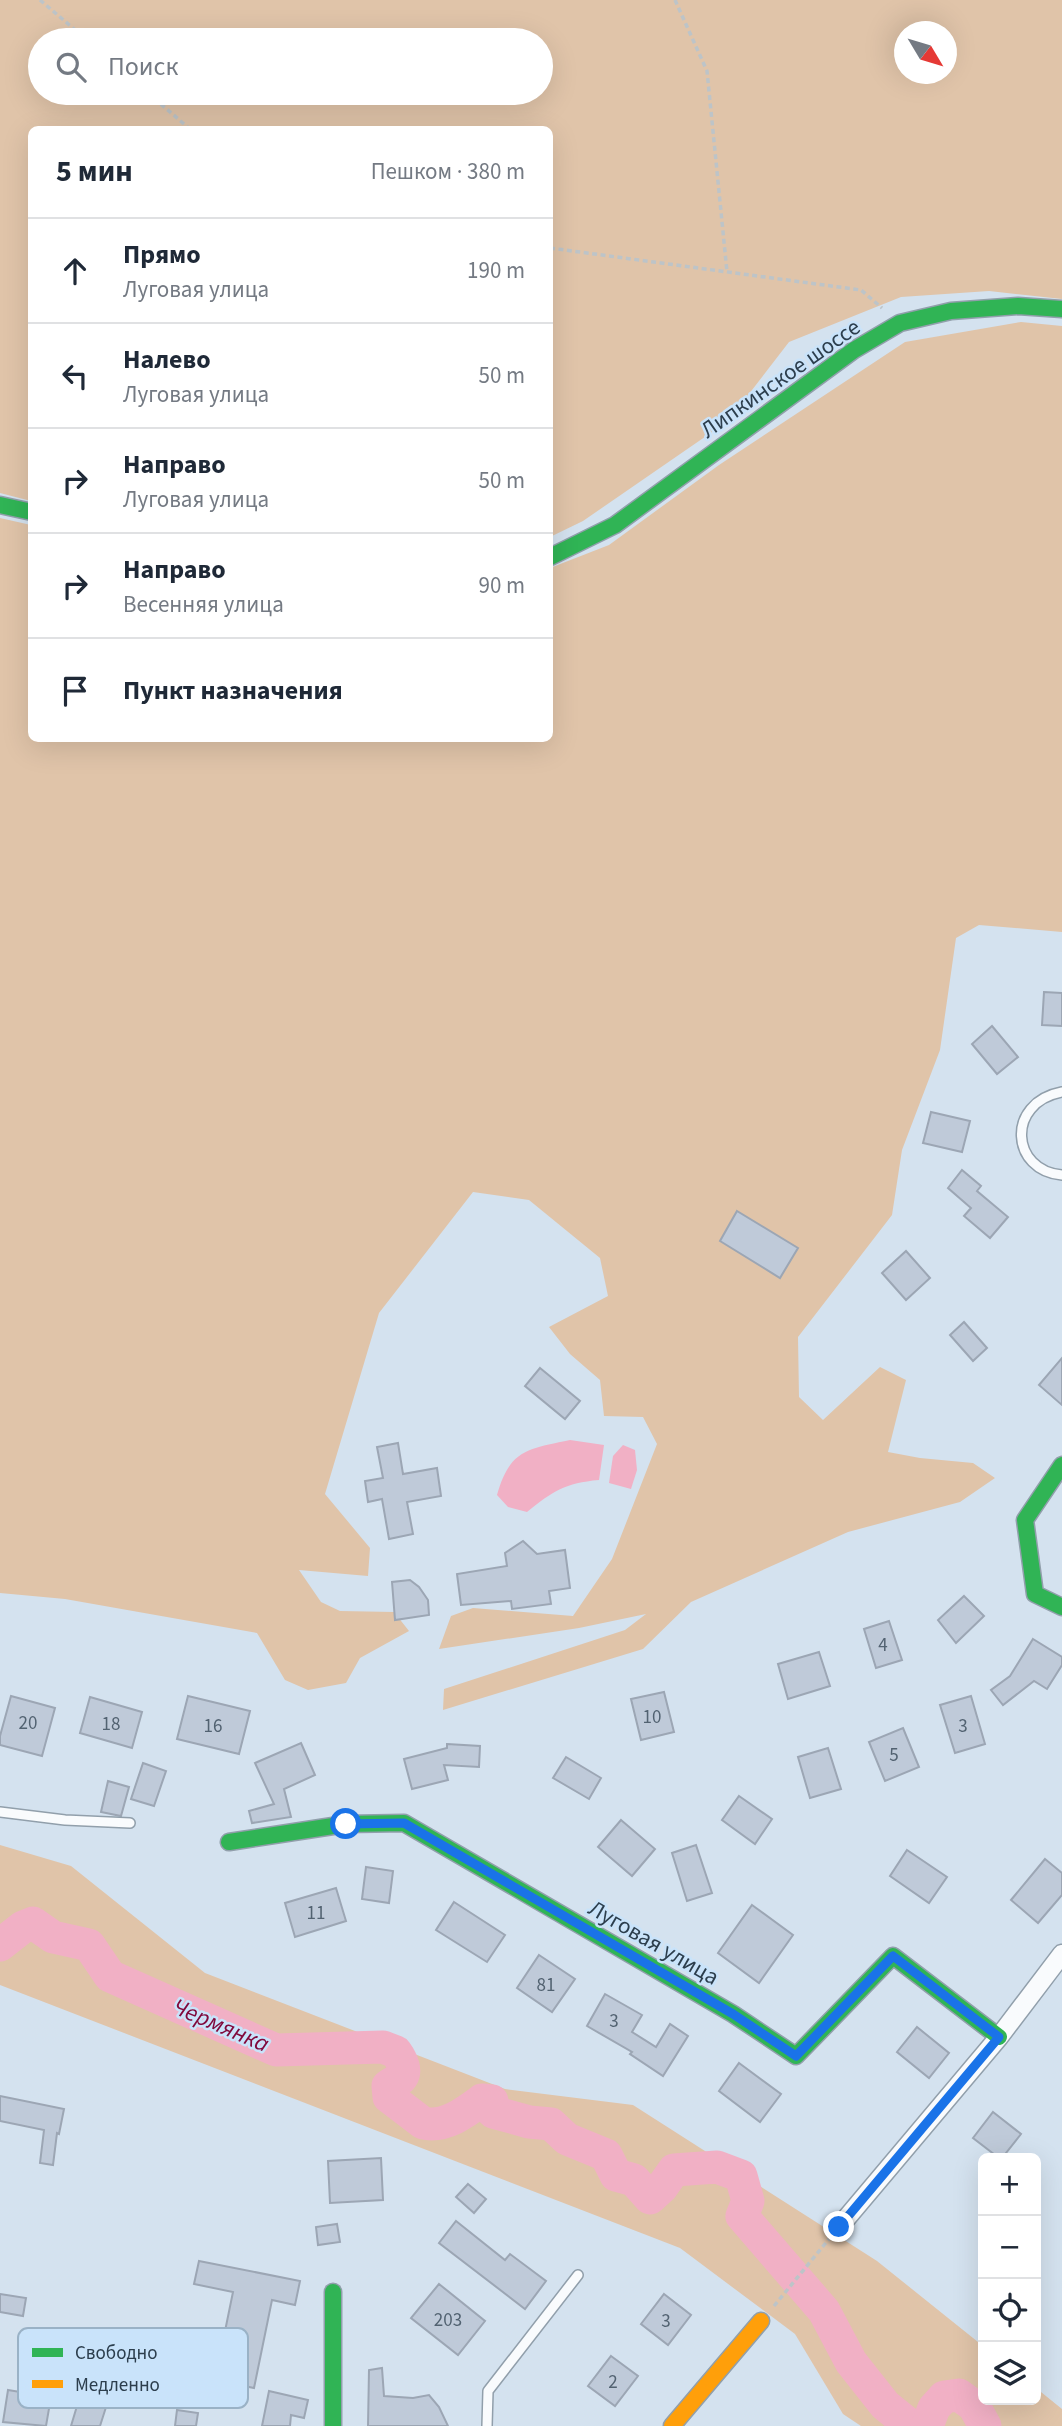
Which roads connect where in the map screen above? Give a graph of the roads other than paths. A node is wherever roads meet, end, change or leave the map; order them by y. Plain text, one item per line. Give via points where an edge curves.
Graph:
1 (1062, 309) edge
2 (0, 505) edge
3 (28, 511) edge
4 (553, 556) edge
5 (1062, 1092) edge
6 (1062, 1175) edge
7 (1062, 1465) edge
8 (1062, 1607) edge
9 (0, 1812) edge
10 (130, 1823) dead end
11 (229, 1842) dead end
12 (1062, 1954) edge
13 (999, 2037) junction
14 (839, 2227) road end
15 (578, 2275) dead end
16 (333, 2292) dead end
17 (761, 2321) dead end
18 (333, 2426) edge
19 (487, 2426) edge
20 (672, 2426) edge

1 - 4 street, Липкинское шоссе via 1018,306 951,311 900,323 854,350 615,525
2 - 3 street
5 - 6 lane via 1046,1096 1027,1111 1020,1139 1031,1159
7 - 8 street via 1024,1520 1035,1594
9 - 10 lane
11 - 13 street, Луговая улица via 346,1824 404,1823 733,2014 796,2056 893,1956
12 - 13 street
13 - 14 street
15 - 19 lane via 488,2390
16 - 18 street
17 - 20 street

